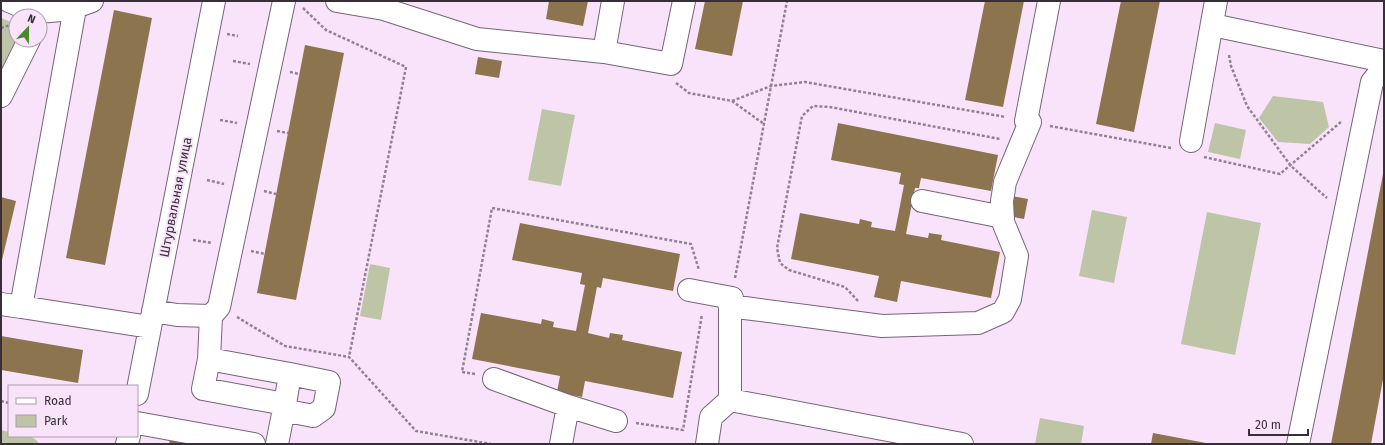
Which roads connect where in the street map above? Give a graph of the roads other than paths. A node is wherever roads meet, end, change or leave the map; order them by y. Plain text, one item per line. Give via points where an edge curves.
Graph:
1 (9, 1) edge
2 (214, 1) edge
3 (337, 1) edge
4 (613, 1) edge
5 (684, 1) edge
6 (1049, 1) edge
7 (1216, 1) edge
8 (292, 3) edge
9 (84, 4) edge
10 (385, 5) edge
11 (26, 8) edge
12 (48, 14) edge
13 (1217, 25) junction
14 (25, 48) edge
15 (604, 52) junction
16 (1384, 61) edge
17 (1384, 68) edge
18 (1, 96) edge
19 (1188, 149) road end
20 (922, 201) dead end
21 (1003, 217) junction
22 (697, 292) road end
23 (731, 303) junction
24 (11, 305) edge
25 (215, 311) junction
26 (152, 319) junction
27 (209, 359) junction
28 (290, 374) junction
29 (494, 379) road end
30 (138, 389) edge
31 (730, 400) junction
32 (568, 406) junction
33 (284, 407) junction
34 (616, 421) road end
35 (138, 423) edge
36 (242, 443) edge
37 (277, 444) edge
38 (561, 444) edge
39 (707, 444) edge
40 (962, 444) edge
41 (1298, 444) edge

1 - 11 street
2 - 26 street, Штурвальная улица
3 - 10 street
4 - 15 street
5 - 15 street via 671,64
6 - 21 street via 1028,122 1005,182
7 - 13 street
8 - 25 street
9 - 12 street
9 - 24 street
10 - 15 street via 477,38
13 - 16 street
13 - 19 street
14 - 18 street
17 - 41 street via 1372,82
20 - 21 street
21 - 23 street via 1017,256 1010,299 1003,312 978,323 882,326 745,308
22 - 23 street
23 - 31 street
24 - 26 street
25 - 26 street
25 - 27 street
26 - 30 street, Штурвальная улица
27 - 28 street
27 - 33 street via 203,389
28 - 33 street
28 - 33 street via 329,382 324,408 313,416
29 - 32 street
31 - 39 street via 711,417
31 - 40 street
32 - 34 street
32 - 38 street
33 - 37 street
35 - 36 street

